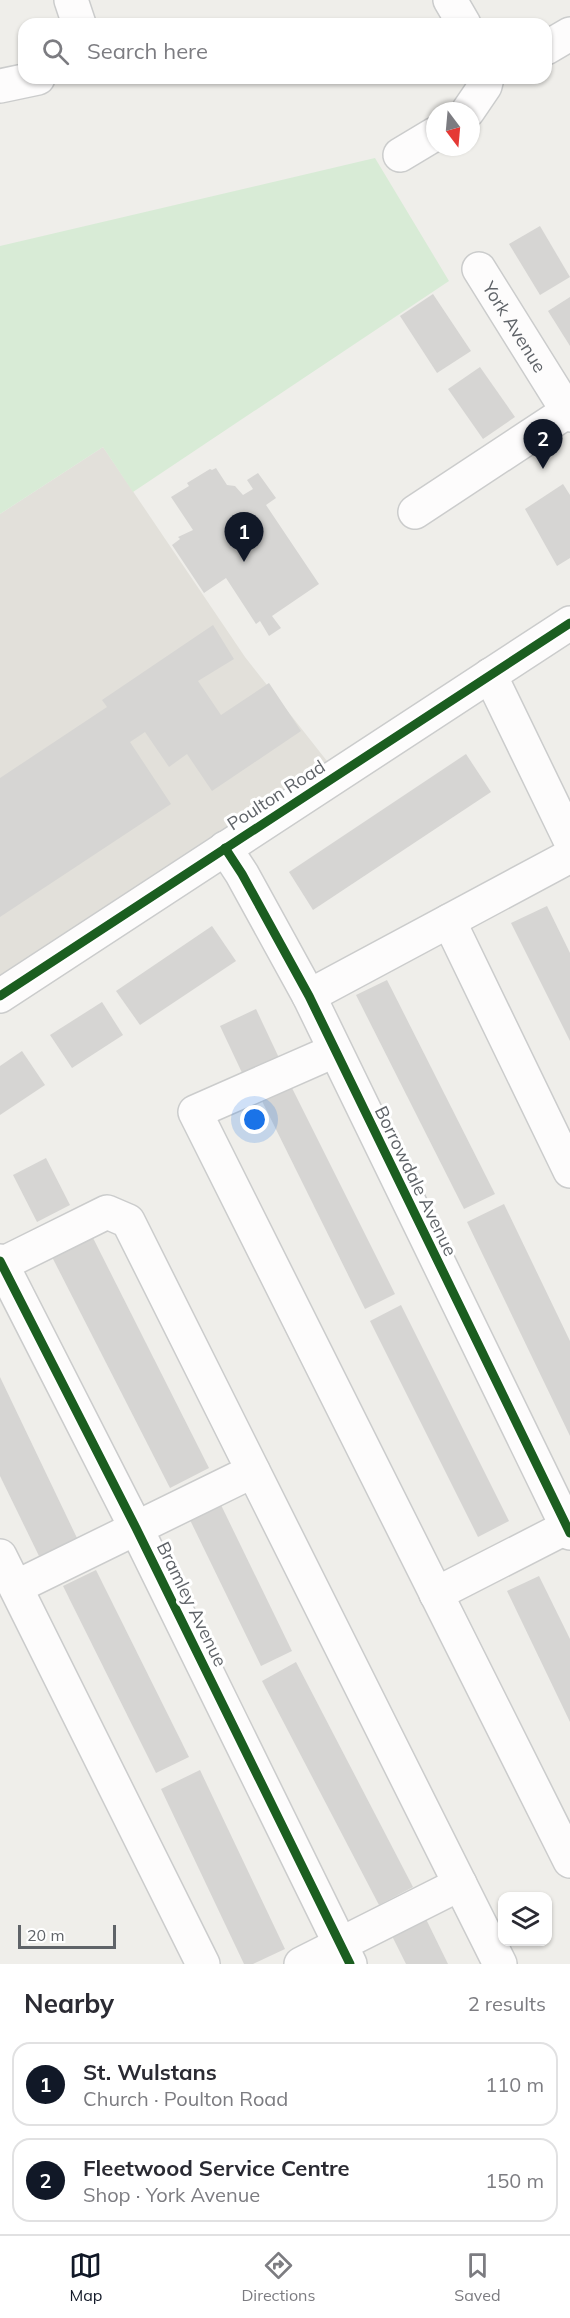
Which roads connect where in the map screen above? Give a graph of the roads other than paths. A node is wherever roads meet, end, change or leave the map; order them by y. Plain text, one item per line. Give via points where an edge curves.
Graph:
1 (71, 0) edge
2 (450, 0) edge
3 (77, 18) edge
4 (460, 18) edge
5 (570, 34) edge
6 (552, 44) edge
7 (18, 82) edge
8 (486, 84) edge
9 (0, 86) edge
10 (476, 102) edge
11 (426, 139) edge
12 (400, 155) dead end
13 (479, 269) dead end
14 (569, 413) edge
15 (415, 512) dead end
16 (570, 623) edge
17 (490, 675) junction
18 (570, 840) edge
19 (225, 848) junction
20 (570, 856) edge
21 (449, 921) junction
22 (0, 996) edge
23 (309, 996) junction
24 (334, 1051) junction
25 (570, 1171) edge
26 (0, 1263) edge
27 (253, 1471) junction
28 (565, 1513) edge
29 (136, 1528) junction
30 (0, 1556) edge
31 (16, 1587) junction
32 (436, 1594) junction
33 (570, 1861) edge
34 (460, 1884) junction
35 (345, 1954) edge
36 (203, 1964) edge
37 (301, 1964) edge
38 (500, 1964) edge

1 - 3 street
2 - 4 street
5 - 6 street
7 - 9 street
8 - 10 street
11 - 12 street
13 - 14 street, York Avenue
14 - 15 street
16 - 17 street, Poulton Road
17 - 18 street
17 - 19 street, Poulton Road
19 - 22 street, Poulton Road
19 - 23 street, Borrowdale Avenue
20 - 21 street
21 - 23 street
21 - 25 street
23 - 24 street, Borrowdale Avenue
24 - 28 street, Borrowdale Avenue
24 - 32 street via 195,1112
26 - 27 street via 107,1212 128,1221
26 - 29 street, Bramley Avenue
27 - 29 street
27 - 34 street
28 - 32 street
29 - 31 street
29 - 35 street, Bramley Avenue
30 - 31 street
31 - 36 street
32 - 33 street
34 - 35 street
34 - 38 street
35 - 37 street

